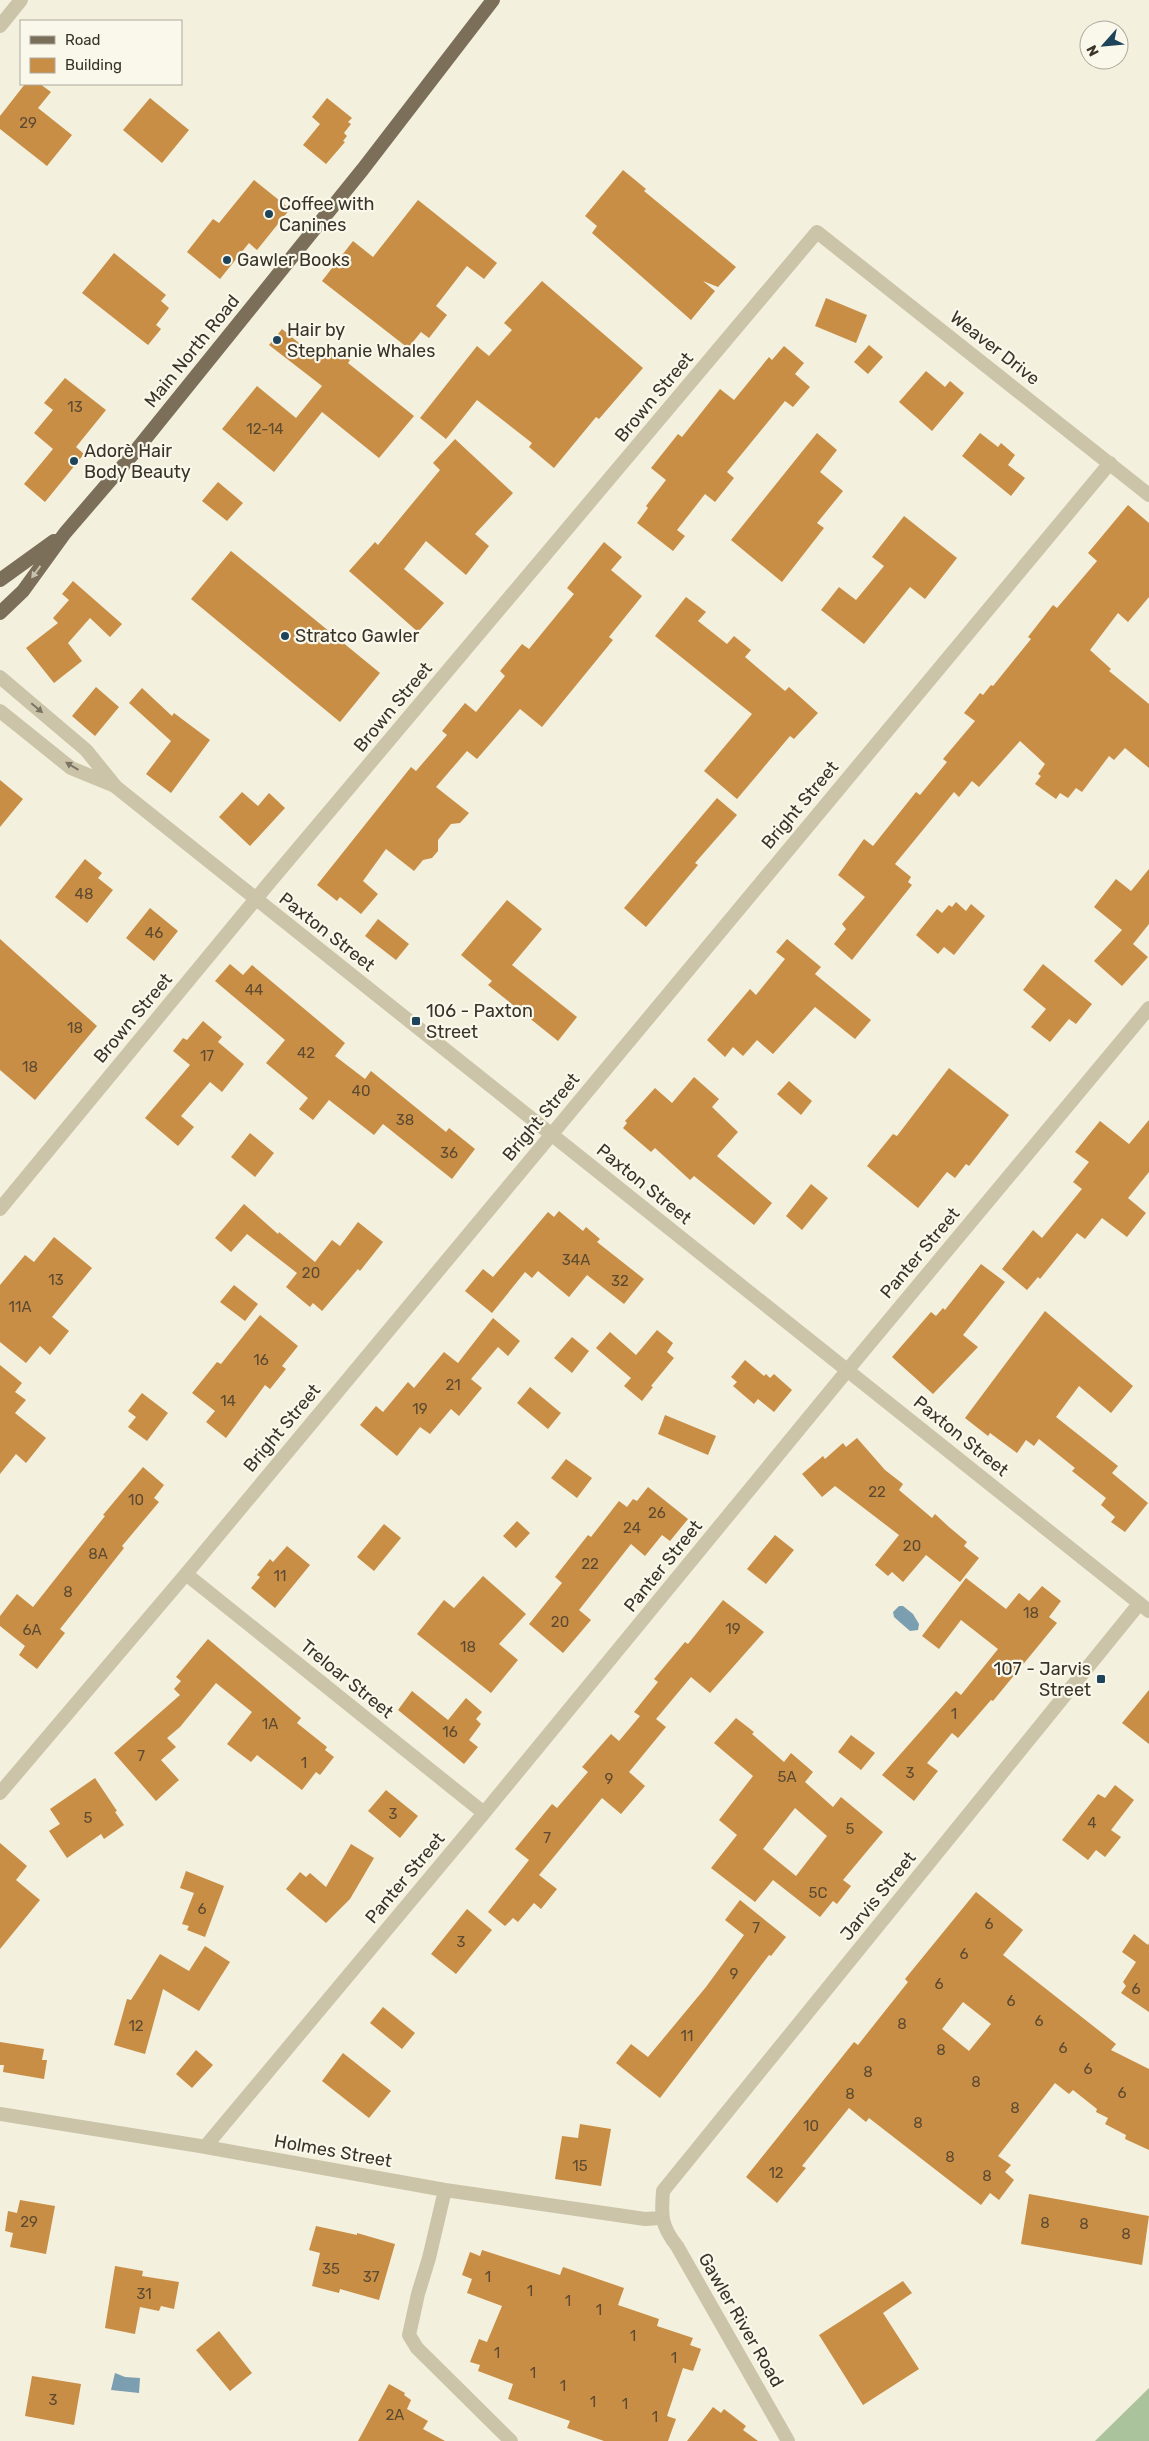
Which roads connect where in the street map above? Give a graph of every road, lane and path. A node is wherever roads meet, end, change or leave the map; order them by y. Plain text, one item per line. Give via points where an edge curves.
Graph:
1 (21, 0) edge
2 (493, 0) edge
3 (0, 26) edge
4 (817, 232) joint
5 (1110, 463) junction
6 (1149, 495) edge
7 (65, 533) junction
8 (0, 580) edge
9 (0, 613) edge
10 (0, 677) edge
11 (0, 711) edge
12 (116, 787) junction
13 (256, 899) junction
14 (1149, 1008) edge
15 (551, 1133) junction
16 (0, 1209) edge
17 (848, 1370) junction
18 (186, 1574) junction
19 (1144, 1607) edge
20 (0, 1793) edge
21 (484, 1814) junction
22 (0, 2114) edge
23 (205, 2147) junction
24 (446, 2190) junction
25 (661, 2218) junction
26 (511, 2441) edge
27 (788, 2441) edge

1 - 3 street
2 - 7 main road, Main North Road via 363,169 133,454
4 - 5 street, Weaver Drive
4 - 13 street, Brown Street
5 - 6 street, Weaver Drive
5 - 15 street, Bright Street
7 - 8 main road, Main North Road
7 -> 9 main road, Main North Road via 22,591
10 -> 12 street, Paxton Street via 86,750
12 -> 11 street, Paxton Street via 71,768
12 - 13 street, Paxton Street
13 - 15 street, Paxton Street
13 - 16 street, Brown Street
14 - 17 street, Panter Street
15 - 17 street, Paxton Street
15 - 18 street, Bright Street
17 - 19 street, Paxton Street
17 - 21 street, Panter Street
18 - 20 street, Bright Street
18 - 21 street, Treloar Street
19 - 25 street, Jarvis Street via 663,2191
21 - 23 street, Panter Street
22 - 23 street, Holmes Street
23 - 24 street, Holmes Street
24 - 25 street, Holmes Street via 645,2219
24 - 26 street via 409,2335 417,2348
25 - 27 street, Gawler River Road

